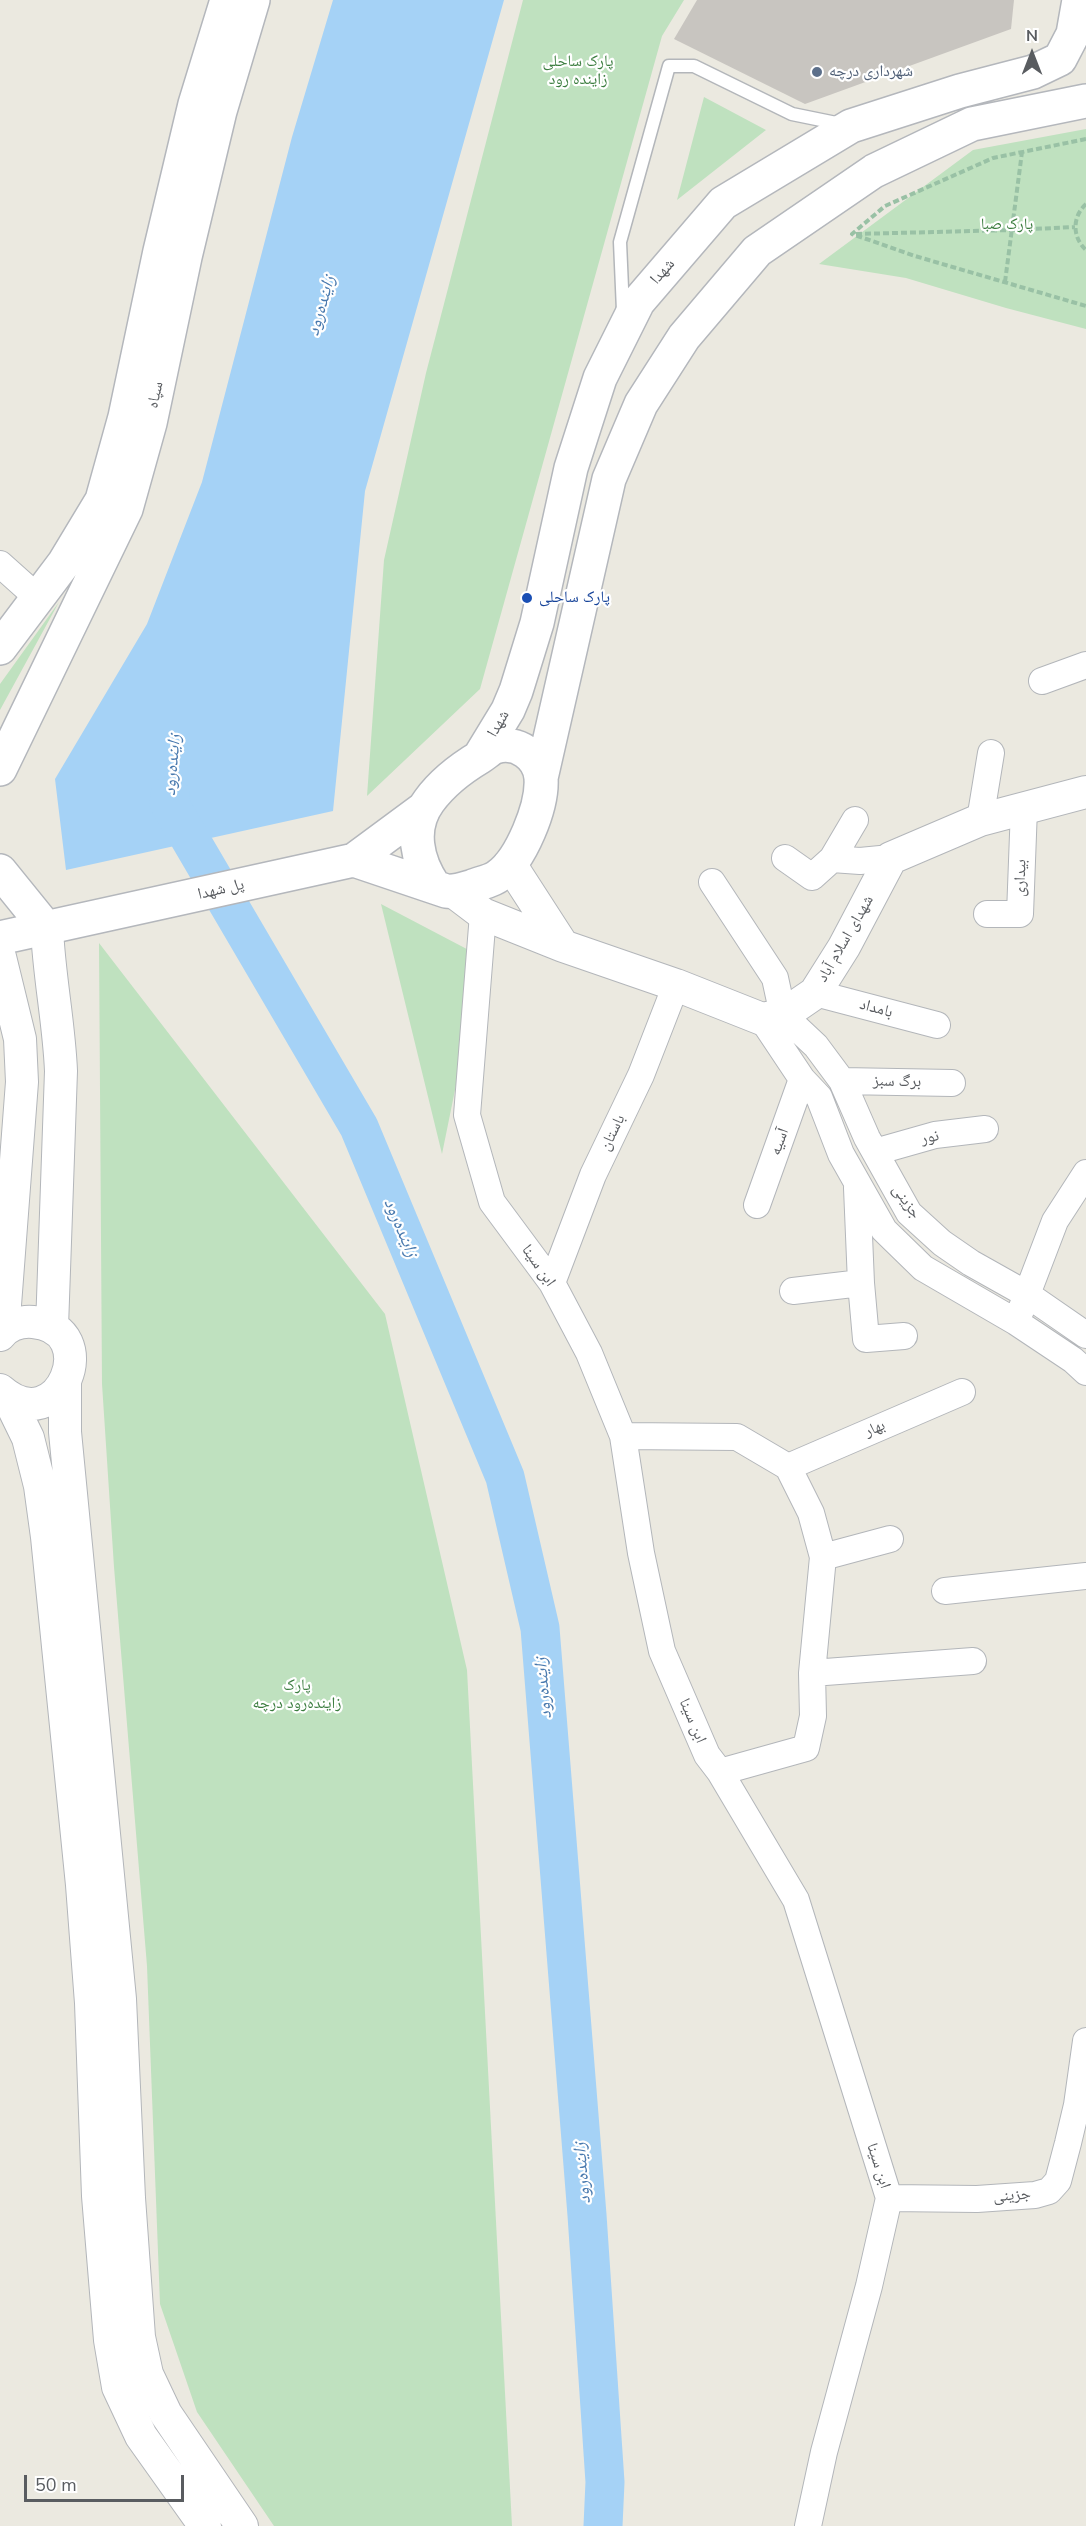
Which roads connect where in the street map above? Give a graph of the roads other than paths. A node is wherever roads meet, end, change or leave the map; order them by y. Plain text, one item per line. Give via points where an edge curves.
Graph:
1 (227, 0) edge
2 (253, 0) edge
3 (1079, 0) edge
4 (1086, 100) edge
5 (851, 126) junction
6 (624, 329) junction
7 (0, 564) edge
8 (38, 598) junction
9 (0, 648) edge
10 (1086, 665) edge
11 (1042, 681) dead end
12 (991, 753) dead end
13 (480, 756) junction
14 (1, 764) edge
15 (541, 777) junction
16 (1086, 792) edge
17 (1024, 808) junction
18 (423, 809) junction
19 (855, 820) dead end
20 (980, 820) junction
21 (785, 858) dead end
22 (891, 858) junction
23 (832, 859) junction
24 (354, 860) junction
25 (510, 864) junction
26 (0, 871) edge
27 (711, 882) dead end
28 (444, 889) junction
29 (483, 914) junction
30 (987, 914) dead end
31 (47, 928) junction
32 (0, 938) edge
33 (563, 946) junction
34 (0, 957) edge
35 (676, 985) junction
36 (815, 993) junction
37 (773, 1017) junction
38 (937, 1025) dead end
39 (802, 1079) junction
40 (842, 1081) junction
41 (952, 1083) dead end
42 (985, 1129) dead end
43 (875, 1152) junction
44 (1086, 1173) edge
45 (857, 1185) junction
46 (757, 1205) dead end
47 (942, 1243) junction
48 (923, 1268) junction
49 (552, 1283) junction
50 (861, 1283) junction
51 (793, 1291) dead end
52 (1028, 1294) junction
53 (1016, 1322) junction
54 (52, 1327) junction
55 (2, 1333) edge
56 (1086, 1335) edge
57 (904, 1336) dead end
58 (1086, 1372) edge
59 (65, 1384) junction
60 (962, 1392) dead end
61 (4, 1393) edge
62 (623, 1436) junction
63 (788, 1467) junction
64 (890, 1539) dead end
65 (823, 1557) junction
66 (1086, 1576) edge
67 (945, 1591) dead end
68 (973, 1661) dead end
69 (812, 1673) junction
70 (720, 1772) junction
71 (1086, 2041) edge
72 (889, 2198) junction
73 (229, 2521) edge
74 (205, 2526) edge
75 (808, 2526) edge

1 - 8 main road, سپاه via 195,104 125,417 102,500
2 - 14 main road, سپاه via 220,111 150,423 126,509
3 - 5 main road, شهدا via 1073,34 1060,59 1033,72
4 - 15 main road via 972,124 874,171 758,251 684,337 641,404 609,479
5 - 6 main road, شهدا via 723,203 638,302
5 - 6 lane via 792,114 694,66 669,66 620,242
6 - 13 main road, شهدا via 600,378 571,468 537,622 516,691
7 - 8 street
8 - 9 main road, سپاه
10 - 11 street
12 - 20 street
13 - 15 main road via 507,745 523,749 535,761
13 - 18 main road via 437,790
15 - 25 main road via 533,824
16 - 17 street
17 - 20 street
17 - 30 street, بیداری via 1020,914
18 - 24 main road
18 - 28 main road via 417,829 418,851 424,871
19 - 23 street
20 - 22 street
21 - 23 street via 812,877
22 - 23 street
22 - 36 street, شهدای اسلام آباد
24 - 28 main road
24 - 31 main road, پل شهدا
25 - 28 main road via 497,878
25 - 33 street
26 - 31 main road
27 - 37 street via 775,978
28 - 29 street
29 - 33 street
29 - 49 street, ابن سینا via 467,1115 492,1202
31 - 32 main road, پل شهدا
31 - 54 street via 61,1071
33 - 35 street
34 - 55 street via 20,1039 22,1082
35 - 37 street
35 - 49 street, باستان via 641,1075 593,1175
36 - 37 street, شهدای اسلام آباد
36 - 38 street, بامداد
37 - 39 street
37 - 40 street, جزینی via 816,1046
39 - 45 street via 819,1097
39 - 46 street, آسیه
40 - 41 street, برگ سبز
40 - 43 street, جزینی
42 - 43 street, نور via 935,1135
43 - 47 street, جزینی via 909,1213
44 - 52 street via 1055,1221
45 - 48 street via 884,1230
45 - 50 street
47 - 48 street
47 - 52 street, جزینی
48 - 53 street
49 - 62 street, ابن سینا via 590,1353
50 - 51 street
50 - 57 street via 866,1339
52 - 53 street
52 - 56 street, جزینی
53 - 58 street
54 - 55 street via 27,1321
54 - 59 street via 62,1336 71,1359
59 - 61 street via 56,1394 33,1403 20,1402
59 - 73 street via 66,1443 120,1999 140,2337 147,2374 166,2414
60 - 63 street, بهار
61 - 74 street via 28,1438 47,1537 82,1886 98,2196 110,2340 118,2387 141,2436
62 - 63 street via 737,1437
62 - 70 street, ابن سینا via 641,1553 662,1651 707,1755
63 - 65 street via 811,1513
64 - 65 street
65 - 69 street
66 - 67 street
68 - 69 street
69 - 70 street via 813,1716 806,1748
70 - 72 street, ابن سینا via 796,1900
71 - 72 street, جزینی via 1068,2143 1058,2181 1049,2192 976,2199
72 - 75 street, ابن سینا

